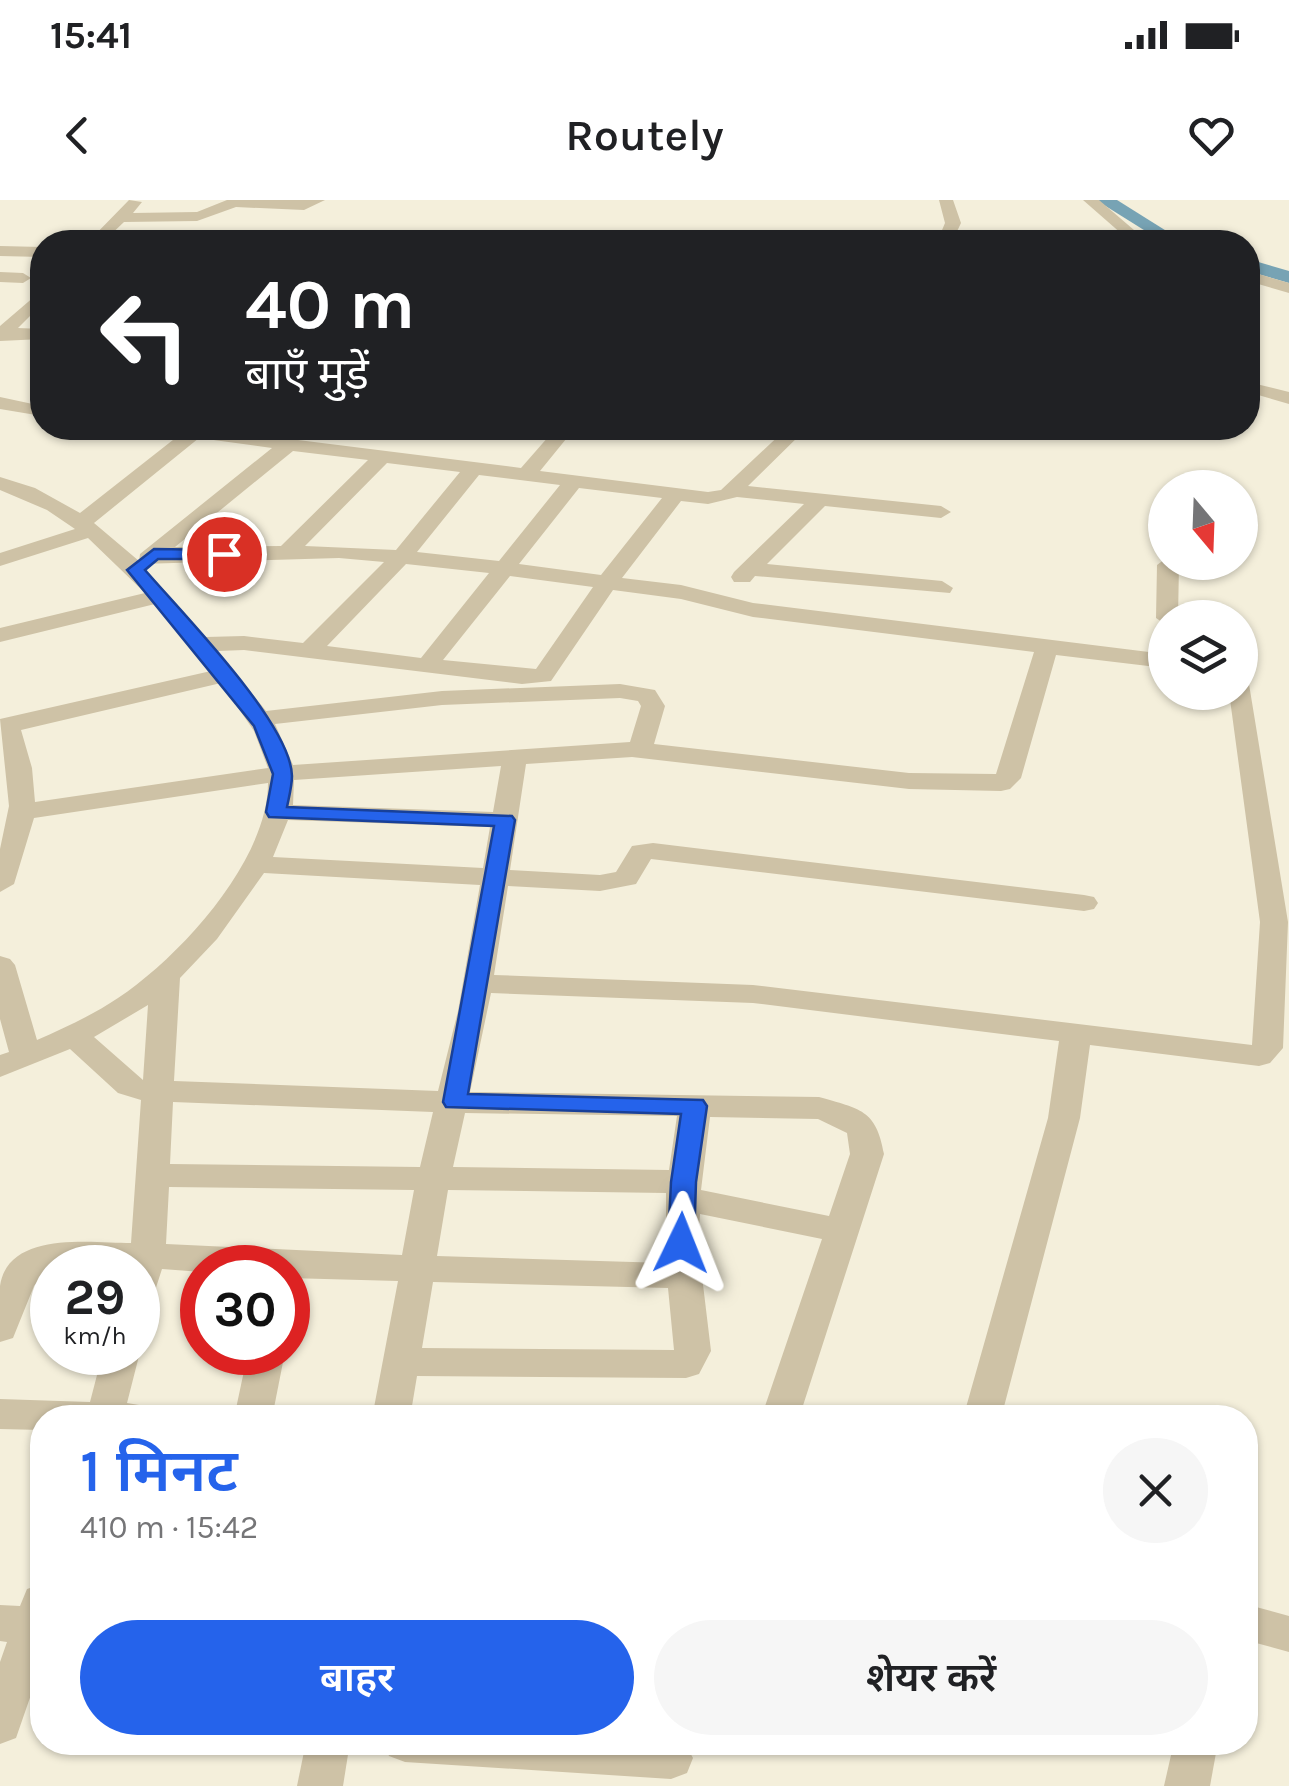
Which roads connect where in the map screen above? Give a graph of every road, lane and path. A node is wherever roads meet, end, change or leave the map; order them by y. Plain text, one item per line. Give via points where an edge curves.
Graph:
1 (137, 200) edge
2 (318, 200) edge
3 (946, 200) edge
4 (1090, 200) edge
5 (236, 202) edge
6 (122, 217) junction
7 (108, 230) edge
8 (950, 230) edge
9 (1126, 230) edge
10 (0, 252) edge
11 (30, 252) edge
12 (0, 278) edge
13 (23, 278) dead end
14 (1260, 280) edge
15 (1289, 288) edge
16 (30, 307) edge
17 (2, 334) edge
18 (30, 334) edge
19 (1260, 391) edge
20 (1289, 398) edge
21 (0, 403) edge
22 (30, 409) edge
23 (186, 440) edge
24 (258, 440) edge
25 (341, 440) edge
26 (556, 440) edge
27 (785, 440) edge
28 (289, 444) junction
29 (332, 450) junction
30 (382, 456) junction
31 (474, 468) junction
32 (526, 475) junction
33 (574, 481) junction
34 (0, 483) edge
35 (731, 490) junction
36 (676, 494) junction
37 (820, 499) junction
38 (941, 512) dead end
39 (86, 526) junction
40 (286, 554) junction
41 (400, 557) junction
42 (0, 560) edge
43 (145, 562) junction
44 (502, 568) junction
45 (751, 569) junction
46 (606, 582) junction
47 (942, 588) dead end
48 (160, 596) junction
49 (719, 601) junction
50 (0, 636) edge
51 (200, 644) junction
52 (1046, 649) junction
53 (309, 651) junction
54 (1148, 659) edge
55 (428, 665) junction
56 (226, 675) junction
57 (543, 676) junction
58 (566, 690) junction
59 (1244, 710) edge
60 (257, 719) junction
61 (3, 726) edge
62 (640, 749) junction
63 (515, 756) junction
64 (283, 774) junction
65 (24, 812) junction
66 (276, 812) junction
67 (505, 820) junction
68 (256, 864) junction
69 (496, 879) junction
70 (0, 884) edge
71 (1084, 903) dead end
72 (0, 965) edge
73 (165, 976) junction
74 (478, 982) junction
75 (72, 1034) junction
76 (1076, 1034) junction
77 (13, 1062) edge
78 (158, 1092) junction
79 (455, 1102) junction
80 (694, 1106) junction
81 (152, 1175) junction
82 (434, 1181) junction
83 (683, 1190) junction
84 (842, 1231) junction
85 (148, 1245) edge
86 (30, 1267) edge
87 (310, 1267) edge
88 (416, 1269) junction
89 (685, 1276) junction
90 (0, 1328) edge
91 (402, 1362) junction
92 (116, 1375) edge
93 (262, 1375) edge
94 (107, 1405) edge
95 (255, 1405) edge
96 (394, 1405) edge
97 (784, 1405) edge
98 (986, 1405) edge
99 (0, 1414) edge
100 (30, 1415) edge
101 (30, 1619) edge
102 (1258, 1626) edge
103 (1289, 1634) edge
104 (0, 1724) edge
105 (326, 1755) edge
106 (620, 1755) edge
107 (1194, 1755) edge
108 (670, 1758) dead end
109 (320, 1786) edge
110 (1188, 1786) edge

1 - 6 street
2 - 5 street via 304,206
3 - 8 street
4 - 9 street
5 - 6 street via 200,217
6 - 7 street
10 - 11 street
12 - 13 street
14 - 15 street
16 - 17 street
17 - 18 street
19 - 20 street
21 - 22 street
23 - 39 street
24 - 28 street
25 - 29 street
26 - 32 street
27 - 35 street
28 - 29 street
28 - 43 street
29 - 30 street
30 - 31 street
30 - 40 street
31 - 32 street
31 - 41 street
32 - 33 street
33 - 36 street
33 - 44 street
34 - 39 street
35 - 36 street via 716,498
35 - 37 street
36 - 46 street
37 - 38 street
37 - 45 street
39 - 42 street
39 - 43 street
40 - 41 street
40 - 43 street
41 - 44 street
41 - 53 street
43 - 48 street
44 - 46 street
44 - 55 street
45 - 47 street
45 - 49 street
46 - 49 street
46 - 57 street
48 - 50 street
48 - 51 street
49 - 52 street
51 - 53 street
51 - 56 street
52 - 54 street
52 - 62 street via 1008,778 1000,783 909,781
53 - 55 street
55 - 57 street
56 - 60 street
56 - 61 street
57 - 58 street
58 - 60 street
58 - 62 street via 646,695 653,706
59 - 76 street via 1274,922 1267,1048 1250,1056
60 - 64 street
61 - 65 street via 21,768
62 - 63 street
63 - 64 street
63 - 67 street
64 - 65 street
64 - 66 street
65 - 70 street
66 - 67 street
66 - 68 street
67 - 69 street
68 - 69 street
68 - 73 street via 188,958
69 - 71 street via 600,884 620,880 642,852 654,851
69 - 74 street
72 - 77 street
73 - 75 street via 130,1004
73 - 78 street
74 - 76 street via 754,994
74 - 79 street
75 - 77 street
75 - 78 street via 130,1086
76 - 98 street via 1064,1118
78 - 79 street
78 - 81 street
79 - 80 street
79 - 82 street
80 - 83 street
80 - 84 street via 819,1108 863,1128 867,1154
81 - 82 street
81 - 85 street
82 - 83 street
82 - 88 street
83 - 84 street
83 - 89 street
84 - 97 street
86 - 90 street
87 - 88 street
88 - 89 street
88 - 91 street
89 - 91 street via 694,1350 686,1364
91 - 96 street
92 - 94 street
93 - 95 street
99 - 100 street
101 - 104 street
102 - 103 street
105 - 109 street
106 - 108 street
107 - 110 street

